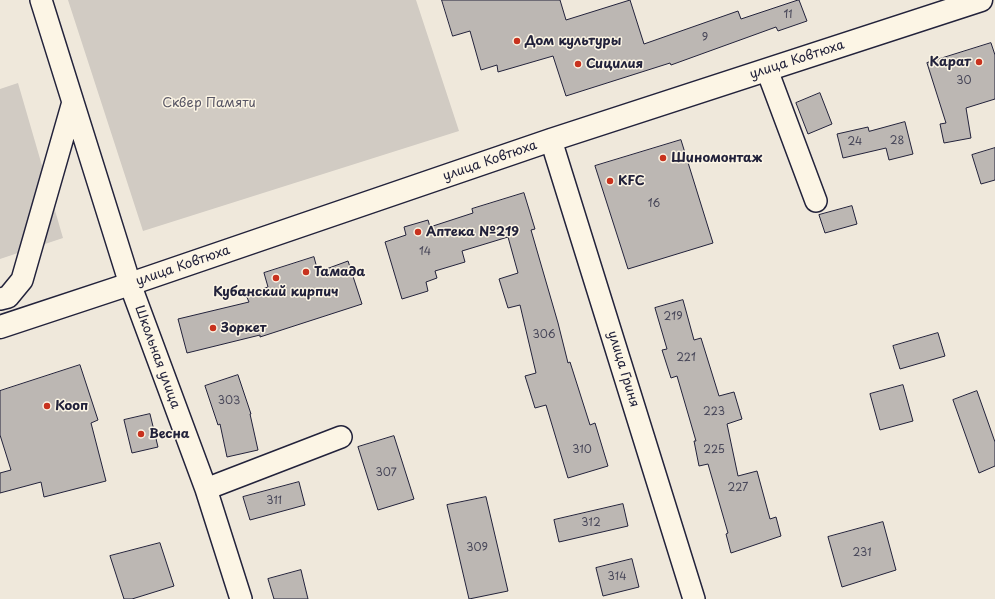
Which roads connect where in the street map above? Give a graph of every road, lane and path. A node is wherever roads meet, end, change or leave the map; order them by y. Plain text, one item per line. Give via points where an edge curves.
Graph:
1 (40, 0) edge
2 (981, 0) edge
3 (767, 70) junction
4 (73, 102) junction
5 (552, 140) junction
6 (816, 201) dead end
7 (130, 284) junction
8 (0, 299) edge
9 (0, 327) edge
10 (341, 437) dead end
11 (206, 489) junction
12 (241, 599) edge
13 (694, 599) edge

1 - 4 street, Школьная улица
2 - 3 main road, улица Ковтюха
3 - 5 main road, улица Ковтюха
3 - 6 street
4 - 7 street, Школьная улица
4 - 8 street via 22,280 8,297
5 - 7 main road, улица Ковтюха
5 - 13 street, улица Гриня
7 - 9 main road, улица Ковтюха
7 - 11 street, Школьная улица
10 - 11 street
11 - 12 street, Школьная улица

